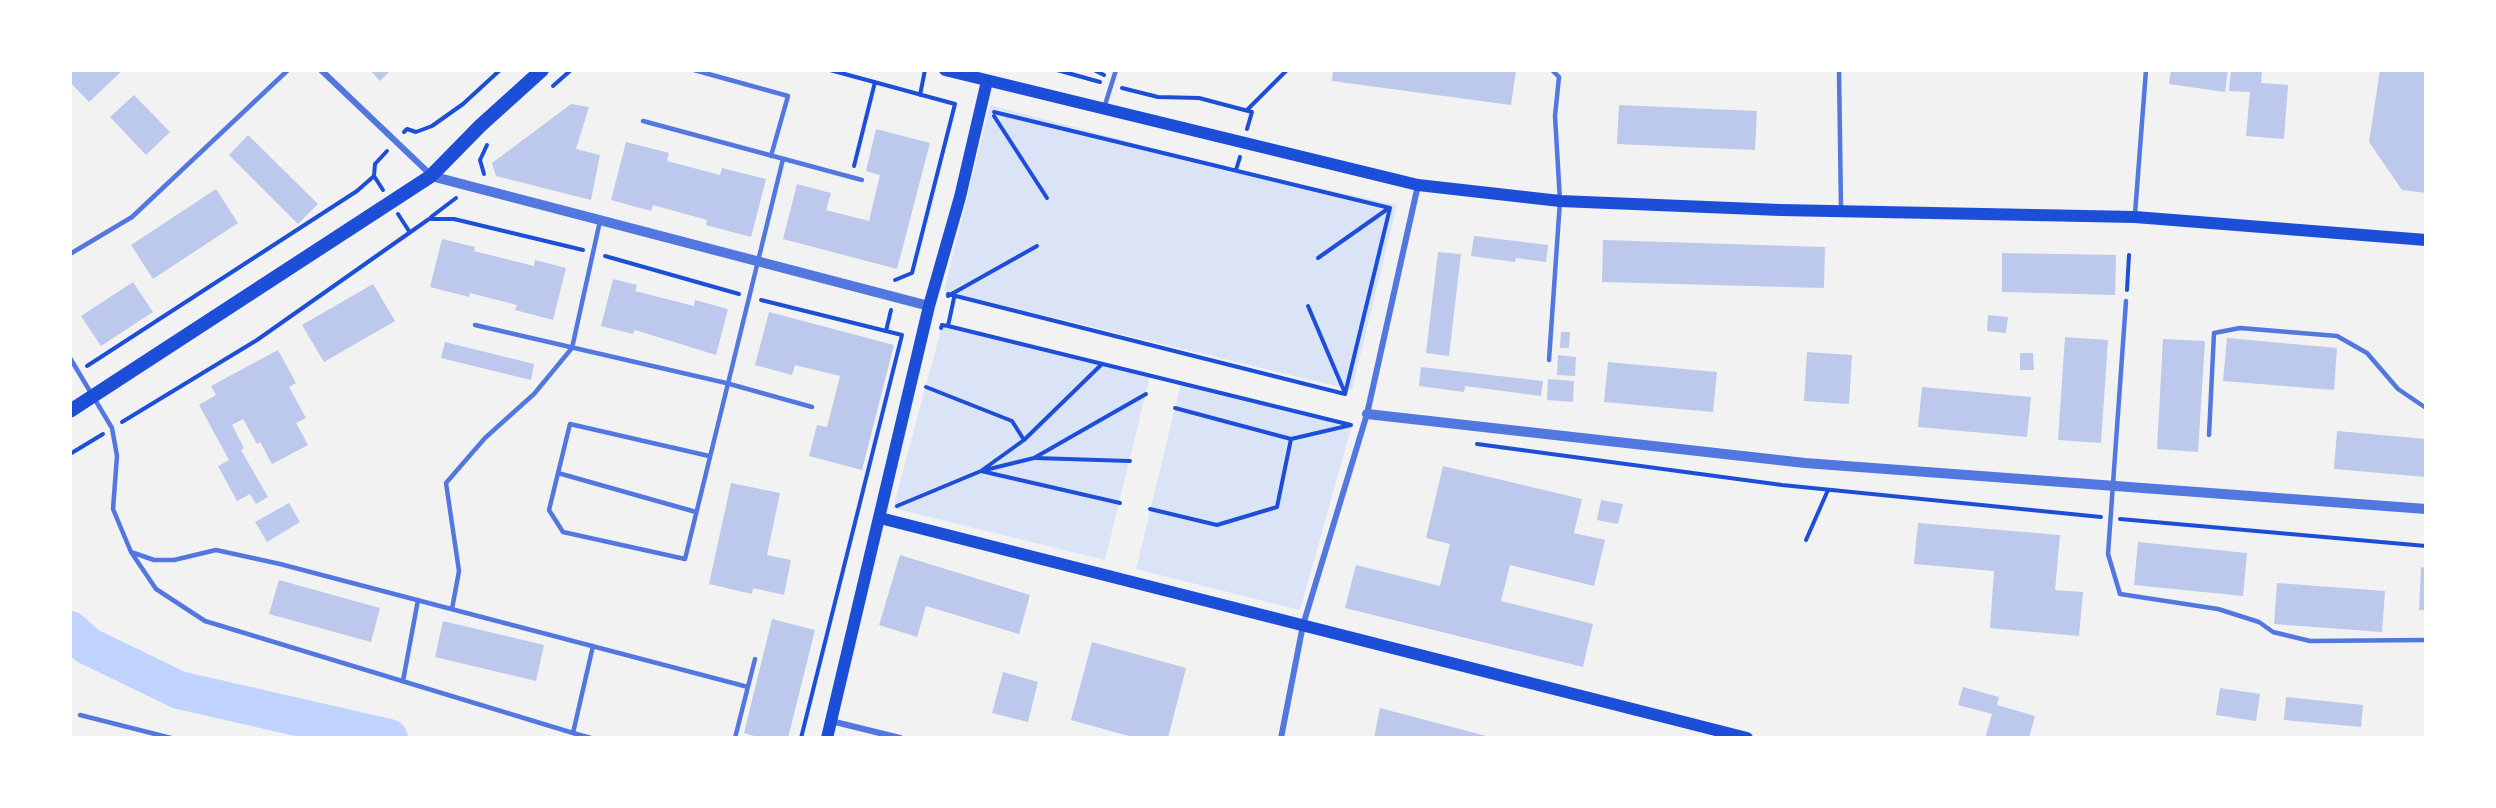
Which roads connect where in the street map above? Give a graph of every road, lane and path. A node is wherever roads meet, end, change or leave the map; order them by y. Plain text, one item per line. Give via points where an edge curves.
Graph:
1 (288, 70) edge
2 (321, 70) edge
3 (500, 70) edge
4 (542, 70) edge
5 (694, 70) edge
6 (830, 70) edge
7 (925, 70) edge
8 (945, 70) edge
9 (1057, 70) edge
10 (1116, 70) edge
11 (1287, 70) edge
12 (1552, 70) edge
13 (1839, 70) edge
14 (2146, 70) edge
15 (987, 81) junction
16 (875, 82) junction
17 (1111, 85) junction
18 (920, 95) junction
19 (1104, 109) junction
20 (992, 111) junction
21 (642, 121) dead end
22 (989, 122) dead end
23 (406, 129) dead end
24 (491, 139) dead end
25 (771, 156) junction
26 (783, 159) junction
27 (375, 164) dead end
28 (484, 175) dead end
29 (431, 176) junction
30 (852, 177) junction
31 (862, 180) dead end
32 (1418, 185) junction
33 (1047, 198) dead end
34 (1560, 201) junction
35 (1390, 208) junction
36 (1841, 211) junction
37 (2135, 217) junction
38 (454, 219) dead end
39 (600, 221) junction
40 (2426, 240) edge
41 (1037, 246) dead end
42 (70, 254) edge
43 (2129, 255) dead end
44 (1318, 258) dead end
45 (757, 262) junction
46 (897, 280) dead end
47 (950, 284) dead end
48 (948, 296) junction
49 (954, 297) junction
50 (2126, 301) joint
51 (929, 306) junction
52 (1308, 306) dead end
53 (475, 325) dead end
54 (948, 326) dead end
55 (572, 348) junction
56 (70, 358) edge
57 (1549, 360) dead end
58 (1103, 364) dead end
59 (78, 372) junction
60 (726, 383) junction
61 (926, 387) dead end
62 (1345, 393) junction
63 (1146, 394) dead end
64 (93, 397) junction
65 (812, 406) dead end
66 (1175, 408) dead end
67 (2426, 408) edge
68 (70, 411) edge
69 (1367, 414) junction
70 (1352, 425) dead end
71 (112, 428) junction
72 (2209, 435) dead end
73 (1291, 439) junction
74 (1024, 440) junction
75 (70, 454) edge
76 (709, 456) junction
77 (1034, 458) junction
78 (1130, 461) dead end
79 (981, 471) junction
80 (558, 474) junction
81 (2114, 486) junction
82 (1828, 490) dead end
83 (1120, 503) dead end
84 (893, 508) dead end
85 (1150, 509) dead end
86 (2426, 509) edge
87 (696, 512) junction
88 (880, 518) junction
89 (1806, 540) dead end
90 (131, 552) junction
91 (418, 600) junction
92 (452, 609) junction
93 (1303, 625) junction
94 (2426, 640) edge
95 (593, 646) junction
96 (755, 659) dead end
97 (403, 681) junction
98 (748, 687) junction
99 (80, 715) dead end
100 (831, 721) junction
101 (573, 733) junction
102 (171, 738) edge
103 (591, 738) edge
104 (735, 738) edge
105 (827, 738) edge
106 (900, 738) edge
107 (1281, 738) edge
108 (1748, 738) edge

1 - 42 lane via 132,217
2 - 29 street
3 - 23 path via 432,126 416,132
4 - 29 main road
5 - 25 lane via 788,96
6 - 16 path
7 - 18 path
8 - 15 main road
9 - 17 path
10 - 17 lane
11 - 17 path via 1250,111 1199,98 1158,97
12 - 34 lane via 1559,77 1555,116
13 - 36 lane
14 - 37 lane
15 - 19 main road
15 - 51 main road
16 - 18 path
16 - 30 path
17 - 19 lane
18 - 46 path via 955,104 912,273
19 - 32 main road
20 - 22 path
20 - 33 path
20 - 35 path
21 - 25 lane
24 - 28 path via 480,160
25 - 26 lane
26 - 30 lane
26 - 45 lane
27 - 59 path via 374,176 357,191
29 - 39 street
29 - 64 main road
30 - 31 lane
32 - 34 main road
32 - 69 street
34 - 36 main road
34 - 57 lane
35 - 44 path
35 - 62 path
36 - 37 main road
37 - 40 main road
38 - 71 path via 429,219 257,340
39 - 45 street
39 - 55 lane
41 - 48 path
43 - 50 path
45 - 51 street
45 - 60 lane
47 - 48 path
48 - 49 path
49 - 54 path
49 - 62 path
50 - 81 lane
51 - 88 main road
52 - 62 path
53 - 55 lane
55 - 60 lane
55 - 92 lane via 534,394 485,438 446,483 459,571
56 - 59 lane
58 - 74 path
59 - 64 lane
60 - 65 lane
60 - 76 lane
61 - 74 path via 1012,421
63 - 77 path
64 - 68 main road
64 - 71 lane
66 - 73 path
67 - 72 lane via 2398,389 2367,353 2337,336 2240,328 2214,333
69 - 81 street via 1806,463
69 - 93 street
70 - 73 path
71 - 75 path
71 - 90 lane via 117,456 113,509
73 - 85 path via 1277,507 1217,525
74 - 79 path
76 - 80 lane via 570,424
76 - 87 lane
77 - 78 path
77 - 79 path
79 - 83 path
79 - 84 path
80 - 87 lane
80 - 87 lane via 549,510 563,532 685,559
81 - 86 street
81 - 94 lane via 2108,554 2120,594 2218,609 2259,622 2272,632 2310,640
82 - 89 path
88 - 93 main road
88 - 100 main road
90 - 91 lane via 154,560 174,560 216,550
90 - 97 lane via 156,589 205,621
91 - 92 lane
91 - 97 lane
92 - 95 lane
93 - 107 street
93 - 108 main road
95 - 98 lane
95 - 101 lane
96 - 98 lane
97 - 101 lane
98 - 104 lane
99 - 102 lane
100 - 105 main road
100 - 106 street
101 - 103 lane

